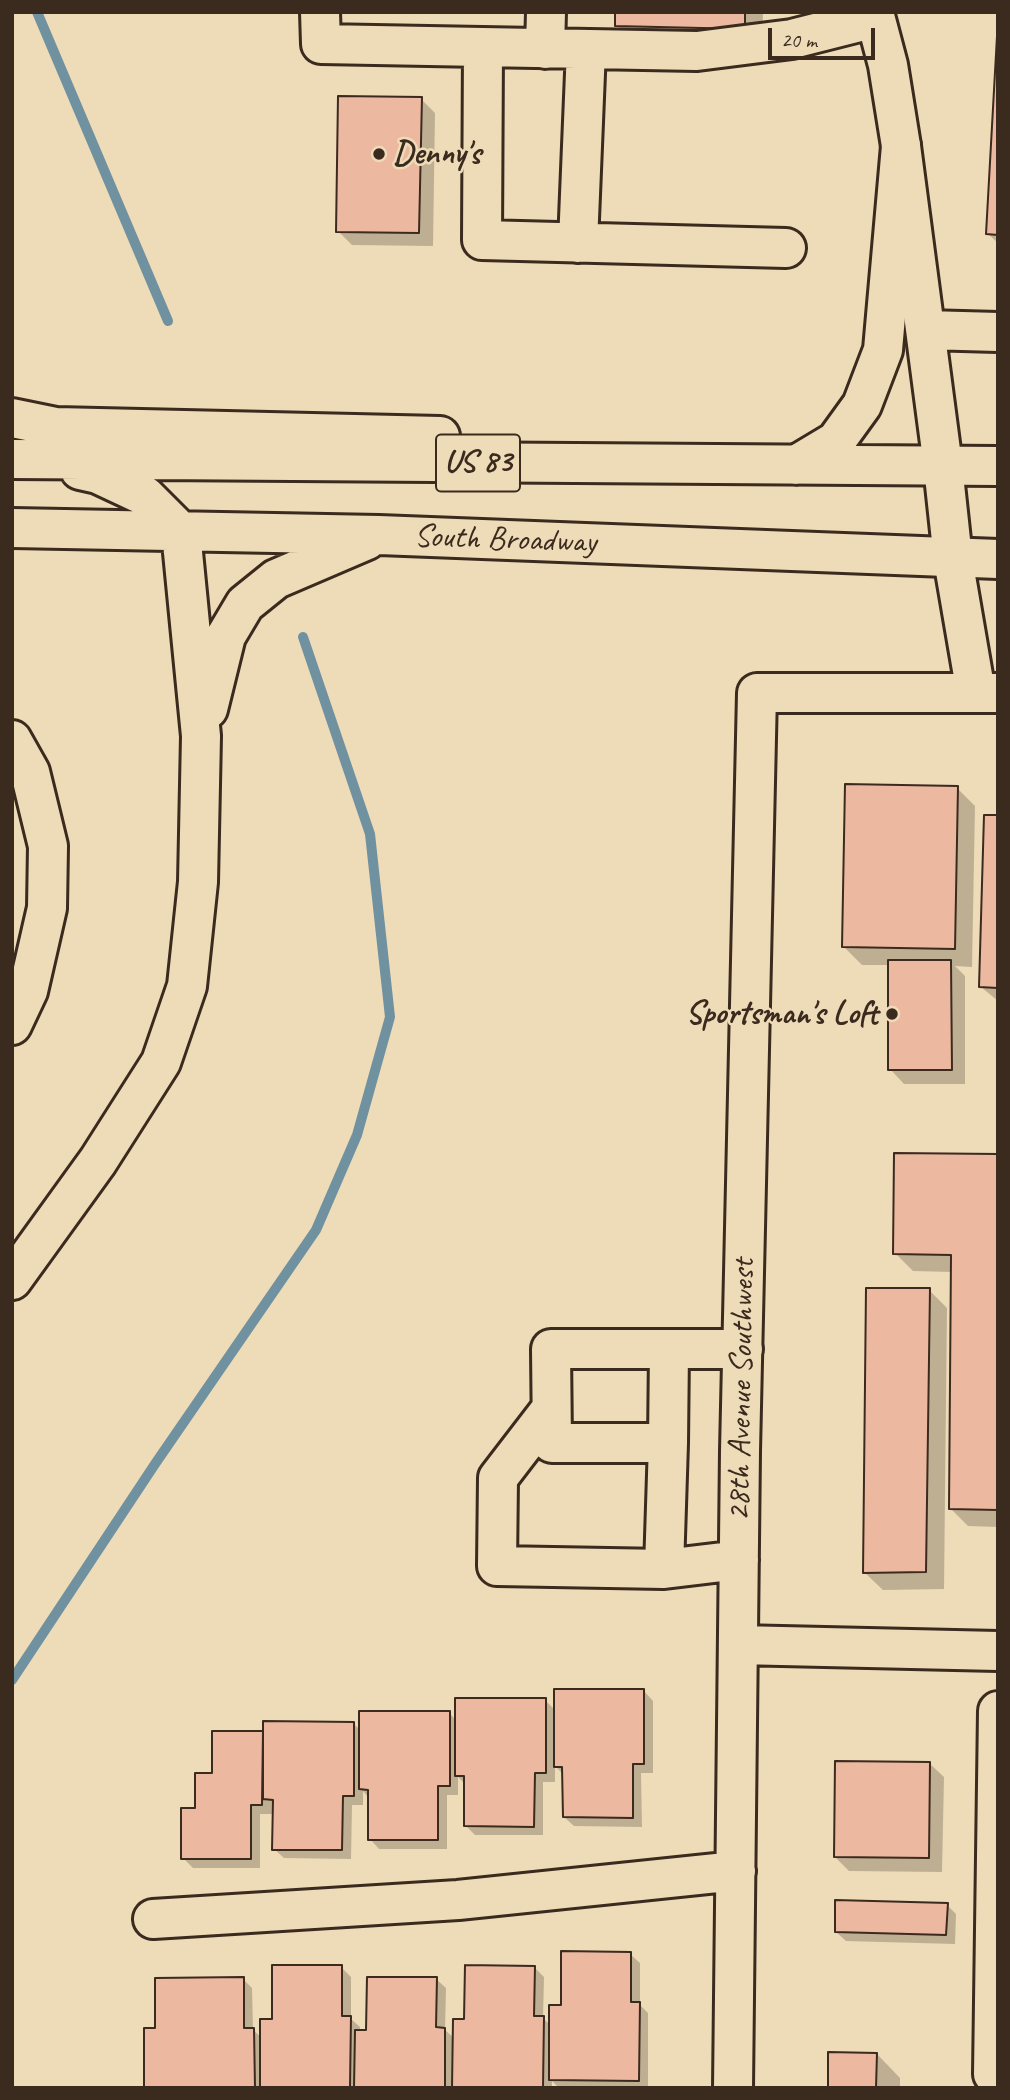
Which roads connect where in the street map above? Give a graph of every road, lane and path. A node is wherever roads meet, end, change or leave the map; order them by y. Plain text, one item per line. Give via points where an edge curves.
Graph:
1 (320, 12) edge
2 (874, 15) edge
3 (546, 30) edge
4 (483, 48) junction
5 (586, 49) junction
6 (901, 146) junction
7 (578, 243) junction
8 (786, 248) dead end
9 (926, 330) junction
10 (998, 332) edge
11 (12, 418) edge
12 (23, 459) edge
13 (734, 465) junction
14 (796, 465) junction
15 (943, 466) junction
16 (998, 466) edge
17 (12, 528) edge
18 (181, 532) junction
19 (379, 535) junction
20 (953, 559) junction
21 (998, 559) edge
22 (987, 693) edge
23 (201, 736) junction
24 (12, 740) edge
25 (12, 1025) edge
26 (12, 1280) edge
27 (743, 1349) junction
28 (669, 1350) junction
29 (551, 1409) junction
30 (668, 1443) junction
31 (739, 1560) junction
32 (664, 1569) junction
33 (738, 1645) junction
34 (998, 1651) edge
35 (998, 1711) edge
36 (736, 1871) junction
37 (153, 1919) dead end
38 (993, 2074) dead end
39 (733, 2088) edge

1 - 4 main road via 321,44
2 - 5 main road via 792,40 696,51
2 - 6 main road via 888,65
3 - 4 main road
3 - 5 main road
4 - 7 main road via 482,240
5 - 7 main road
6 - 9 main road
6 - 14 main road via 883,350 862,405 836,441
7 - 8 main road
9 - 10 main road
9 - 15 main road
11 - 13 main road via 56,427 583,439
12 - 13 main road, US 83
12 - 18 main road via 98,474 145,496
13 - 14 main road, US 83
14 - 15 main road, US 83
15 - 16 main road, US 83
15 - 20 main road
17 - 18 main road, South Broadway / US 83
18 - 19 main road, South Broadway / US 83
18 - 23 main road
19 - 20 main road, South Broadway / US 83
19 - 23 main road via 276,579 245,604 226,636
20 - 21 main road, South Broadway / US 83
20 - 22 main road
22 - 27 main road, 28th Avenue Southwest via 757,693
23 - 26 main road via 198,882 187,986 166,1049 135,1105
24 - 25 main road via 30,772 48,846 47,908 28,991
27 - 28 main road
27 - 31 main road, 28th Avenue Southwest
28 - 29 main road via 551,1349
28 - 30 main road
29 - 30 main road via 552,1443
29 - 32 main road via 498,1478 497,1566
30 - 32 main road
31 - 32 main road
31 - 33 main road, 28th Avenue Southwest
33 - 34 main road
33 - 36 main road, 28th Avenue Southwest
35 - 38 main road
36 - 37 main road via 458,1900
36 - 39 main road, 28th Avenue Southwest

